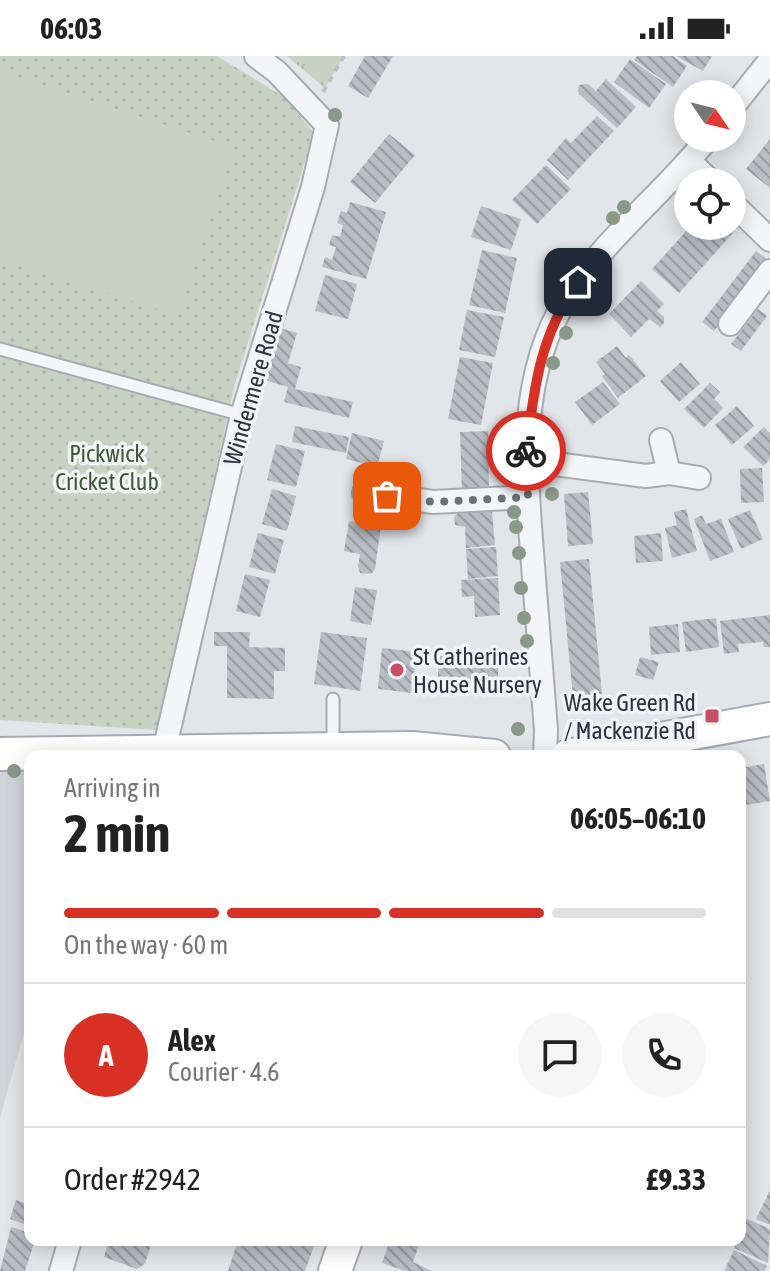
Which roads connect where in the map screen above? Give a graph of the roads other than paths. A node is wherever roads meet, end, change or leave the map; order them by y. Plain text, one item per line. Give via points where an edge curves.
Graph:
1 (256, 56) edge
2 (770, 60) edge
3 (746, 90) edge
4 (697, 152) edge
5 (690, 161) junction
6 (697, 168) edge
7 (746, 217) edge
8 (770, 240) edge
9 (770, 271) edge
10 (730, 324) dead end
11 (0, 349) edge
12 (242, 415) junction
13 (661, 440) dead end
14 (525, 460) junction
15 (669, 473) junction
16 (699, 478) dead end
17 (364, 493) dead end
18 (528, 497) junction
19 (333, 699) dead end
20 (770, 719) edge
21 (333, 749) junction
22 (166, 750) edge
23 (291, 750) edge
24 (359, 750) edge
25 (545, 750) edge
26 (601, 750) edge
27 (0, 754) edge
28 (24, 754) edge
29 (68, 1246) edge
30 (344, 1246) edge
31 (61, 1271) edge
32 (335, 1271) edge

1 - 12 street, Windermere Road via 327,125 313,187
2 - 3 street
4 - 5 street
5 - 6 street
5 - 14 street via 591,264 566,299 536,376
7 - 8 street
9 - 10 street
11 - 12 lane
12 - 22 street, Windermere Road
13 - 15 street
14 - 15 street via 646,476
14 - 18 street
15 - 16 street
17 - 18 street via 433,502
18 - 25 street
19 - 21 lane
20 - 26 street
21 - 23 street
21 - 24 street
27 - 28 street
29 - 31 street
30 - 32 street

